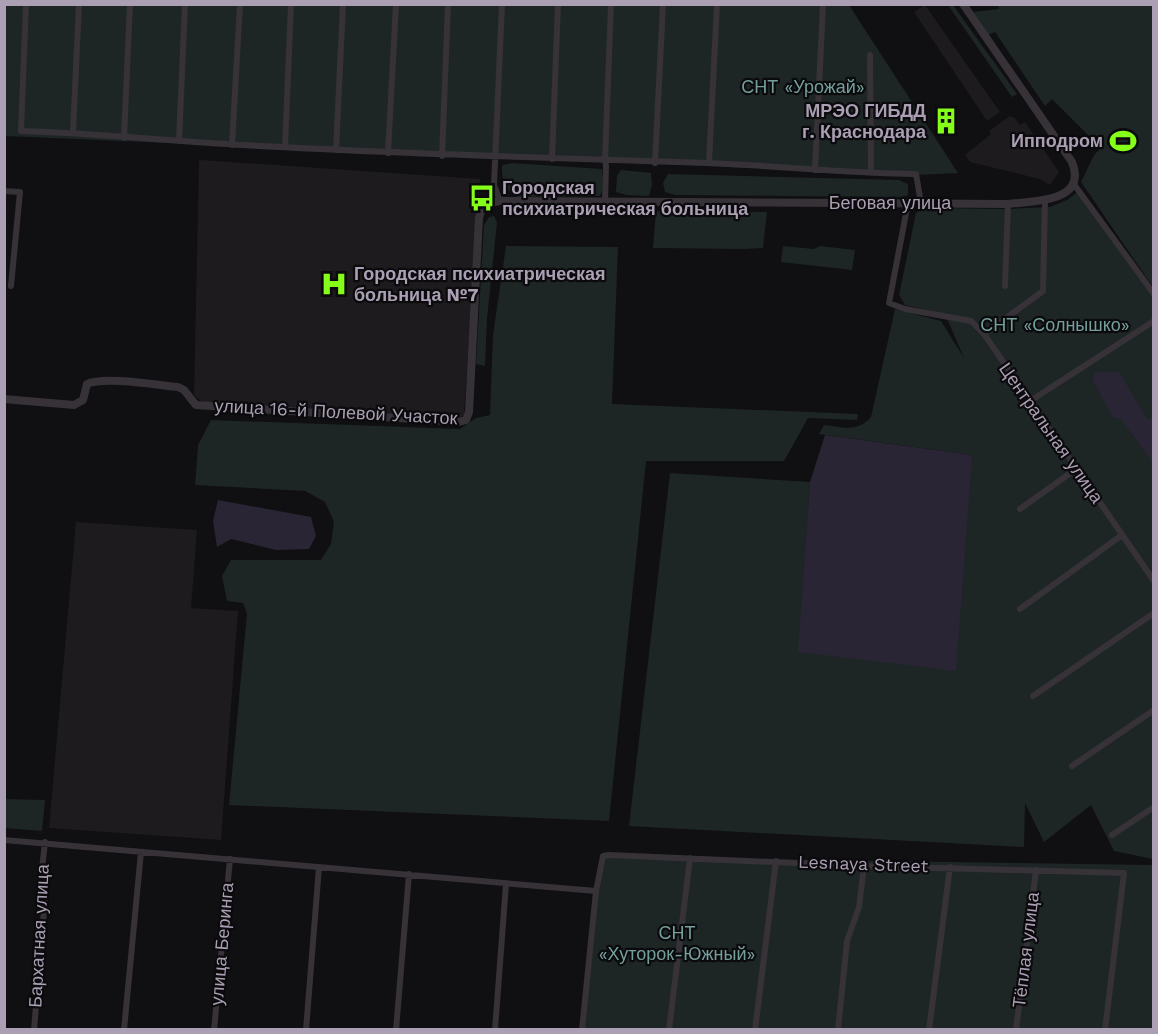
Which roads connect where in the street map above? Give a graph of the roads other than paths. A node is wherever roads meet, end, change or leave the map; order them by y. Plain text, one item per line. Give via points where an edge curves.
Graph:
1 (26, 4) edge
2 (80, 4) edge
3 (130, 4) edge
4 (185, 4) edge
5 (240, 4) edge
6 (291, 4) edge
7 (343, 4) edge
8 (396, 4) edge
9 (448, 4) edge
10 (502, 4) edge
11 (558, 4) edge
12 (611, 4) edge
13 (663, 4) edge
14 (717, 4) edge
15 (823, 4) edge
16 (963, 4) edge
17 (870, 55) dead end
18 (73, 132) junction
19 (124, 138) junction
20 (178, 141) junction
21 (232, 145) junction
22 (285, 147) junction
23 (336, 150) junction
24 (388, 153) junction
25 (442, 156) junction
26 (495, 157) junction
27 (552, 159) junction
28 (605, 160) junction
29 (655, 163) junction
30 (709, 163) junction
31 (815, 170) junction
32 (871, 173) junction
33 (1073, 183) junction
34 (4, 191) edge
35 (1045, 200) junction
36 (500, 201) junction
37 (605, 202) junction
38 (487, 203) joint
39 (908, 203) junction
40 (921, 203) junction
41 (1008, 204) junction
42 (10, 286) dead end
43 (1005, 286) dead end
44 (1154, 294) edge
45 (1154, 321) edge
46 (984, 334) junction
47 (4, 399) edge
48 (1030, 401) junction
49 (1076, 469) junction
50 (1020, 509) dead end
51 (1122, 535) junction
52 (1154, 581) edge
53 (1020, 609) dead end
54 (1154, 613) edge
55 (1033, 696) dead end
56 (1154, 710) edge
57 (1072, 766) dead end
58 (1154, 807) edge
59 (1113, 836) dead end
60 (4, 840) edge
61 (45, 842) junction
62 (141, 852) junction
63 (690, 858) junction
64 (230, 859) junction
65 (776, 861) junction
66 (864, 866) junction
67 (319, 867) junction
68 (950, 867) junction
69 (1036, 870) junction
70 (409, 874) junction
71 (506, 884) junction
72 (596, 891) junction
73 (34, 1029) edge
74 (124, 1029) edge
75 (214, 1029) edge
76 (306, 1029) edge
77 (396, 1029) edge
78 (495, 1029) edge
79 (582, 1029) edge
80 (669, 1029) edge
81 (755, 1029) edge
82 (838, 1029) edge
83 (929, 1029) edge
84 (1016, 1029) edge
85 (1105, 1029) edge

1 - 18 street via 21,131
2 - 18 street
3 - 19 street
4 - 20 street
5 - 21 street
6 - 22 street
7 - 23 street
8 - 24 street
9 - 25 street
10 - 26 street
11 - 27 street
12 - 28 street
13 - 29 street
14 - 30 street
15 - 31 street
16 - 33 street via 1072,162
17 - 32 street
18 - 19 street
19 - 20 street
20 - 21 street
21 - 22 street
22 - 23 street
23 - 24 street
24 - 25 street
25 - 26 street
26 - 27 street
26 - 36 street via 494,185
27 - 28 street
28 - 29 street
28 - 37 street
29 - 30 street
30 - 31 street
31 - 32 street
32 - 40 street via 916,174
33 - 35 street, Беговая улица via 1059,197
33 - 44 street
34 - 42 street via 20,192
35 - 41 street, Беговая улица
35 - 46 street via 1043,291
36 - 37 street, Беговая улица
36 - 38 street, Беговая улица
37 - 39 street, Беговая улица
38 - 47 street, улица 16-й Полевой Участок via 479,218 466,420 196,405 178,387 110,381 87,384 84,400 77,404
39 - 40 street, Беговая улица
39 - 46 street, Центральная улица via 889,303 971,321
40 - 41 street, Беговая улица
41 - 43 street
45 - 48 street
46 - 48 street, Центральная улица
48 - 49 street, Центральная улица
49 - 50 street
49 - 51 street, Центральная улица
51 - 52 street, Центральная улица
51 - 53 street
54 - 55 street
56 - 57 street
58 - 59 street
60 - 61 street
61 - 62 street
61 - 73 street, Бархатная улица via 45,898
62 - 64 street
62 - 74 street
63 - 65 street, Lesnaya Street
63 - 72 street, Lesnaya Street via 603,856
63 - 80 street
64 - 67 street
64 - 75 street, улица Беринга
65 - 66 street, Lesnaya Street
65 - 81 street
66 - 68 street, Lesnaya Street
66 - 82 street via 859,907 847,942
67 - 70 street
67 - 76 street
68 - 69 street, Lesnaya Street
68 - 83 street
69 - 84 street, Тёплая улица
69 - 85 street, Lesnaya Street via 1124,873
70 - 71 street
70 - 77 street
71 - 72 street
71 - 78 street
72 - 79 street

